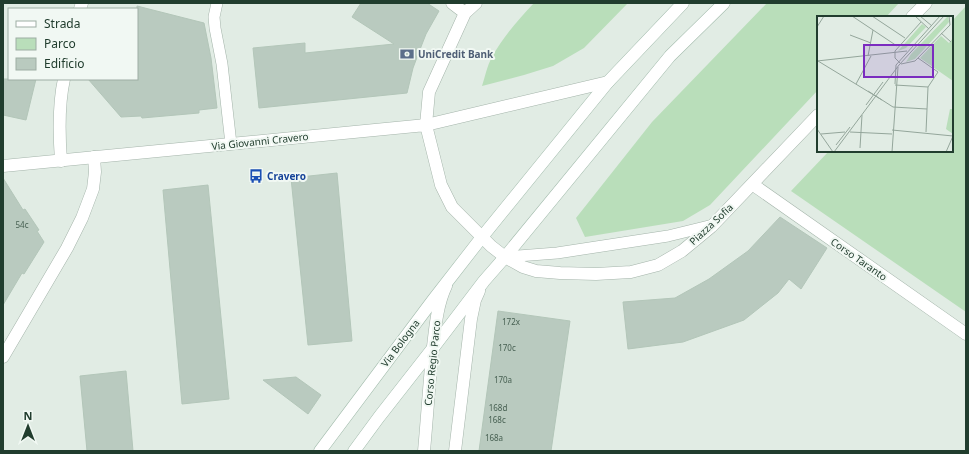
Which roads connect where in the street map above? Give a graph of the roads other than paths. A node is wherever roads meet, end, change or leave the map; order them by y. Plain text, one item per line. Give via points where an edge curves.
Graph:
1 (217, 3) edge
2 (452, 3) edge
3 (476, 3) edge
4 (683, 3) edge
5 (724, 3) edge
6 (926, 3) edge
7 (465, 13) junction
8 (913, 16) edge
9 (64, 80) edge
10 (608, 82) junction
11 (817, 116) edge
12 (426, 125) junction
13 (231, 144) junction
14 (94, 157) junction
15 (61, 161) junction
16 (3, 166) edge
17 (752, 184) junction
18 (713, 225) junction
19 (482, 237) junction
20 (505, 257) junction
21 (450, 277) junction
22 (484, 281) junction
23 (966, 334) edge
24 (433, 348) junction
25 (3, 356) edge
26 (320, 451) edge
27 (354, 451) edge
28 (424, 451) edge
29 (455, 451) edge

1 - 13 lane via 215,28 222,64
2 - 7 street
3 - 7 street, Piazza Sofia
4 - 10 street
5 - 20 street via 670,56
6 - 8 street
7 - 12 street, Piazza Sofia via 429,92
9 - 15 street via 60,104
10 - 12 street
10 - 19 street
11 - 17 street, Piazza Sofia
12 - 13 street, Via Giovanni Cravero
12 - 19 street, Piazza Sofia via 440,185 452,207
13 - 14 street, Via Giovanni Cravero
14 - 15 street, Via Giovanni Cravero
14 - 25 street via 93,189 82,218
15 - 16 street, Via Giovanni Cravero
17 - 18 street, Piazza Sofia
17 - 23 street, Corso Taranto
18 - 20 lane via 668,236 564,252
18 - 20 street, Piazza Sofia via 682,251 658,265 631,272 596,274 536,271
19 - 20 street, Piazza Sofia
19 - 21 street, Via Bologna
20 - 22 street
21 - 24 street, Corso Regio Parco via 440,300
21 - 26 street, Via Bologna
22 - 24 street
22 - 29 street via 475,300 471,319
24 - 27 street
24 - 28 street, Corso Regio Parco

